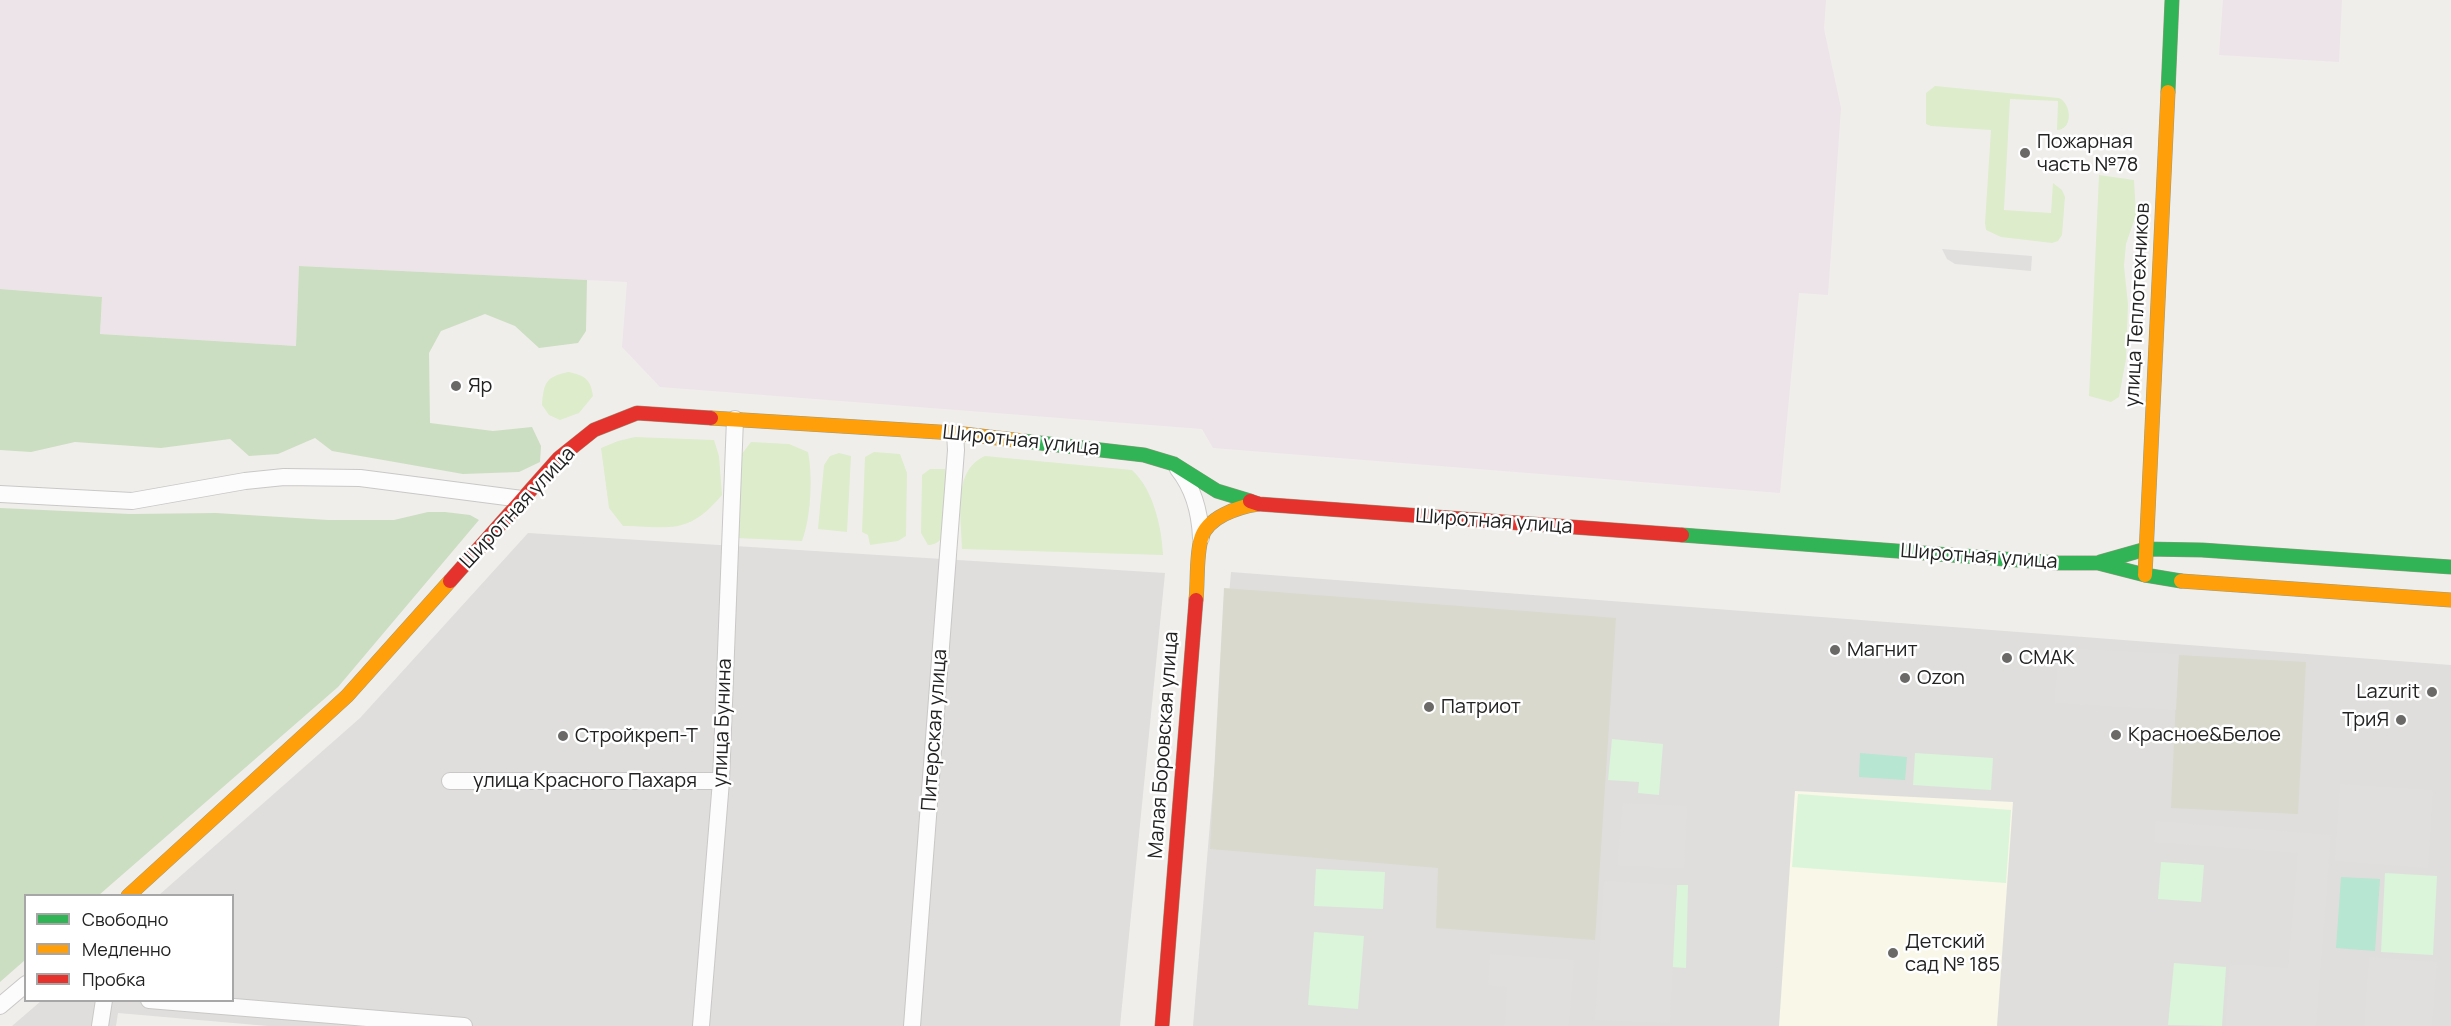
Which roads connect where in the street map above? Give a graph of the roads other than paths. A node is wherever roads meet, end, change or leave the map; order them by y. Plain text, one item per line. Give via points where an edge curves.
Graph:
1 (2172, 0) edge
2 (735, 419) junction
3 (955, 433) junction
4 (1174, 464) junction
5 (0, 494) edge
6 (522, 499) junction
7 (1259, 504) junction
8 (1201, 538) junction
9 (2146, 549) junction
10 (2098, 563) junction
11 (2451, 567) edge
12 (2145, 575) junction
13 (2451, 600) edge
14 (721, 780) junction
15 (450, 781) dead end
16 (130, 894) edge
17 (24, 986) edge
18 (104, 1002) edge
19 (173, 1002) edge
20 (0, 1006) edge
21 (100, 1026) edge
22 (464, 1026) edge
23 (701, 1026) edge
24 (912, 1026) edge
25 (1162, 1026) edge

1 - 9 street, улица Теплотехников
2 - 3 street, Широтная улица
2 - 6 street, Широтная улица via 637,413 594,430 559,459
2 - 14 street, улица Бунина
3 - 4 street, Широтная улица via 1144,455
3 - 24 street, Питерская улица
4 - 7 street, Широтная улица via 1217,491
4 - 8 street via 1194,497
5 - 6 street via 132,501 245,481 351,477
6 - 16 street, Широтная улица via 347,696
7 - 8 street via 1225,513
7 - 10 street, Широтная улица
8 - 25 street, Малая Боровская улица
9 - 10 street, Широтная улица
9 - 11 street, Широтная улица
9 - 12 street, улица Теплотехников
10 - 12 street, Широтная улица
12 - 13 street, Широтная улица via 2199,584
14 - 15 street, улица Красного Пахаря
14 - 23 street, улица Бунина
17 - 20 street
18 - 21 street
19 - 22 street

